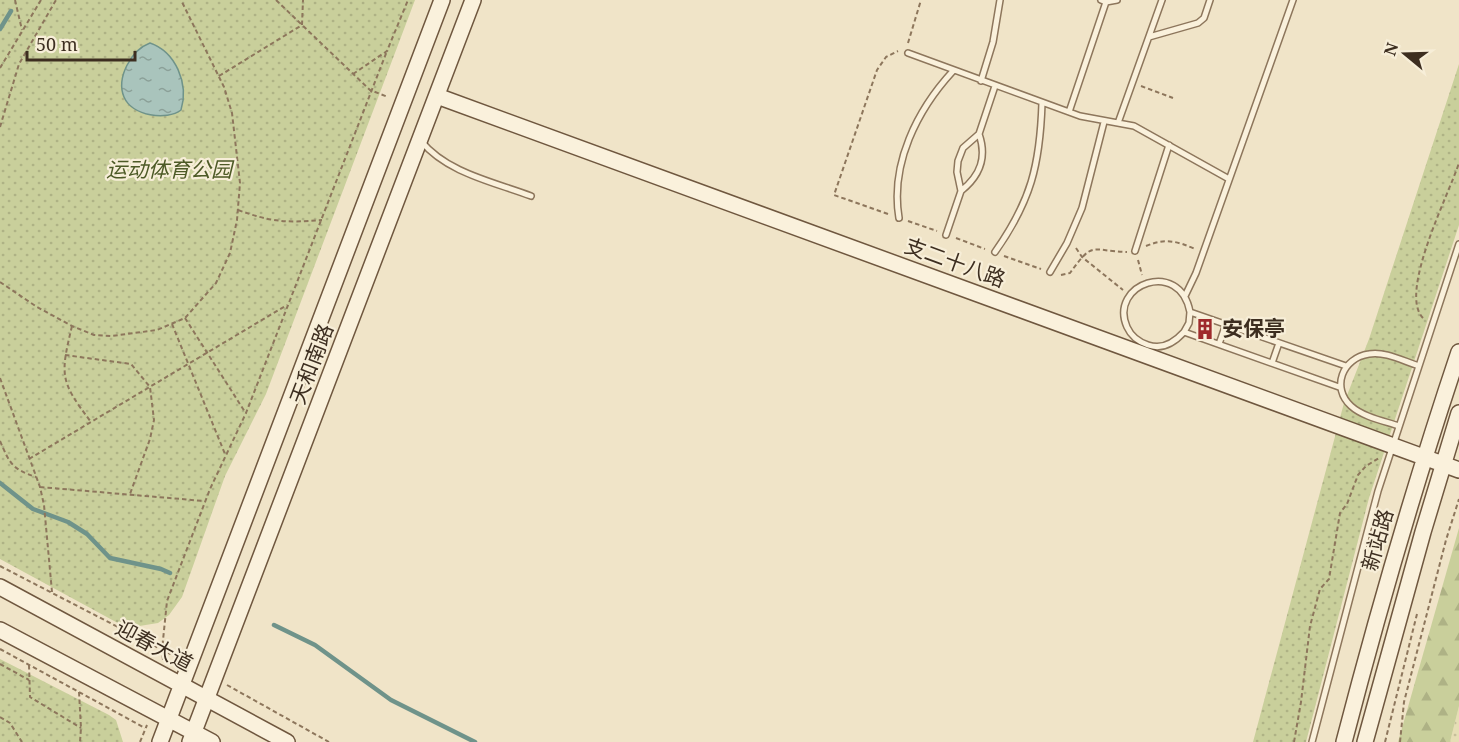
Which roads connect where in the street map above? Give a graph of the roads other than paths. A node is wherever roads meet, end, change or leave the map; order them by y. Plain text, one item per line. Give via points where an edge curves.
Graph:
1 (442, 0) edge
2 (473, 0) edge
3 (1000, 0) edge
4 (1116, 0) edge
5 (1162, 0) edge
6 (1210, 0) edge
7 (1293, 0) edge
8 (1104, 1) edge
9 (1149, 37) junction
10 (908, 53) dead end
11 (953, 71) junction
12 (981, 81) junction
13 (995, 86) junction
14 (437, 96) junction
15 (1042, 103) junction
16 (1069, 112) junction
17 (1104, 122) junction
18 (1118, 123) junction
19 (979, 134) junction
20 (420, 139) junction
21 (1169, 145) junction
22 (1229, 179) junction
23 (962, 191) junction
24 (531, 196) dead end
25 (899, 218) road end
26 (946, 235) road end
27 (1459, 244) edge
28 (1135, 251) road end
29 (995, 252) road end
30 (1050, 272) road end
31 (1185, 296) junction
32 (1190, 312) junction
33 (1226, 324) junction
34 (1184, 332) junction
35 (1279, 343) junction
36 (1219, 344) junction
37 (1459, 352) edge
38 (1272, 363) junction
39 (1346, 366) junction
40 (1419, 366) junction
41 (1340, 387) junction
42 (1459, 413) edge
43 (1399, 426) junction
44 (1391, 450) junction
45 (1425, 458) junction
46 (1443, 464) junction
47 (1459, 470) edge
48 (0, 587) edge
49 (0, 630) edge
50 (182, 684) junction
51 (207, 699) junction
52 (169, 719) junction
53 (192, 737) edge
54 (161, 740) edge
55 (212, 742) edge
56 (286, 742) edge
57 (1312, 742) edge
58 (1344, 742) edge
59 (1365, 742) edge

1 - 50 street, 天和南路
2 - 14 street, 天和南路
3 - 12 lane
4 - 8 lane
5 - 9 lane
6 - 9 lane via 1198,23
7 - 22 lane
8 - 16 lane
9 - 18 lane
10 - 11 lane
11 - 12 lane
11 - 25 lane via 924,108 910,136 898,182
12 - 13 lane
13 - 15 lane
13 - 19 lane
14 - 20 street, 天和南路
14 - 44 street, 支二十八路
15 - 16 lane
15 - 29 lane via 1035,173 1026,200
16 - 17 lane
17 - 18 lane
17 - 30 lane via 1089,186 1070,236
18 - 21 lane via 1134,126
19 - 23 lane via 983,146 980,171
19 - 23 lane via 963,148 958,161
20 - 24 lane via 456,169
20 - 51 street, 天和南路
21 - 22 lane
21 - 28 lane
22 - 31 lane
23 - 26 lane
27 - 40 lane
31 - 32 lane
31 - 34 lane via 1162,281 1145,283 1130,296 1124,311 1128,330 1149,346 1169,344
32 - 33 lane
32 - 34 lane
33 - 35 lane
33 - 36 lane
34 - 36 lane
35 - 38 lane
35 - 39 lane
36 - 38 lane
37 - 45 street, 新站路
38 - 41 lane
39 - 40 lane via 1355,358 1382,354
39 - 41 lane
40 - 43 lane
41 - 43 lane via 1341,395 1358,411
42 - 46 street, 新站路
43 - 44 lane
44 - 45 street, 支二十八路
44 - 57 lane
45 - 46 street, 支二十八路
45 - 58 street, 新站路
46 - 47 street, 支二十八路
46 - 59 street, 新站路
48 - 50 street, 迎春大道
49 - 52 street
50 - 51 street, 迎春大道
50 - 52 street, 天和南路
51 - 53 street, 天和南路
51 - 56 street, 迎春大道
52 - 53 street
52 - 54 street, 天和南路
53 - 55 street

